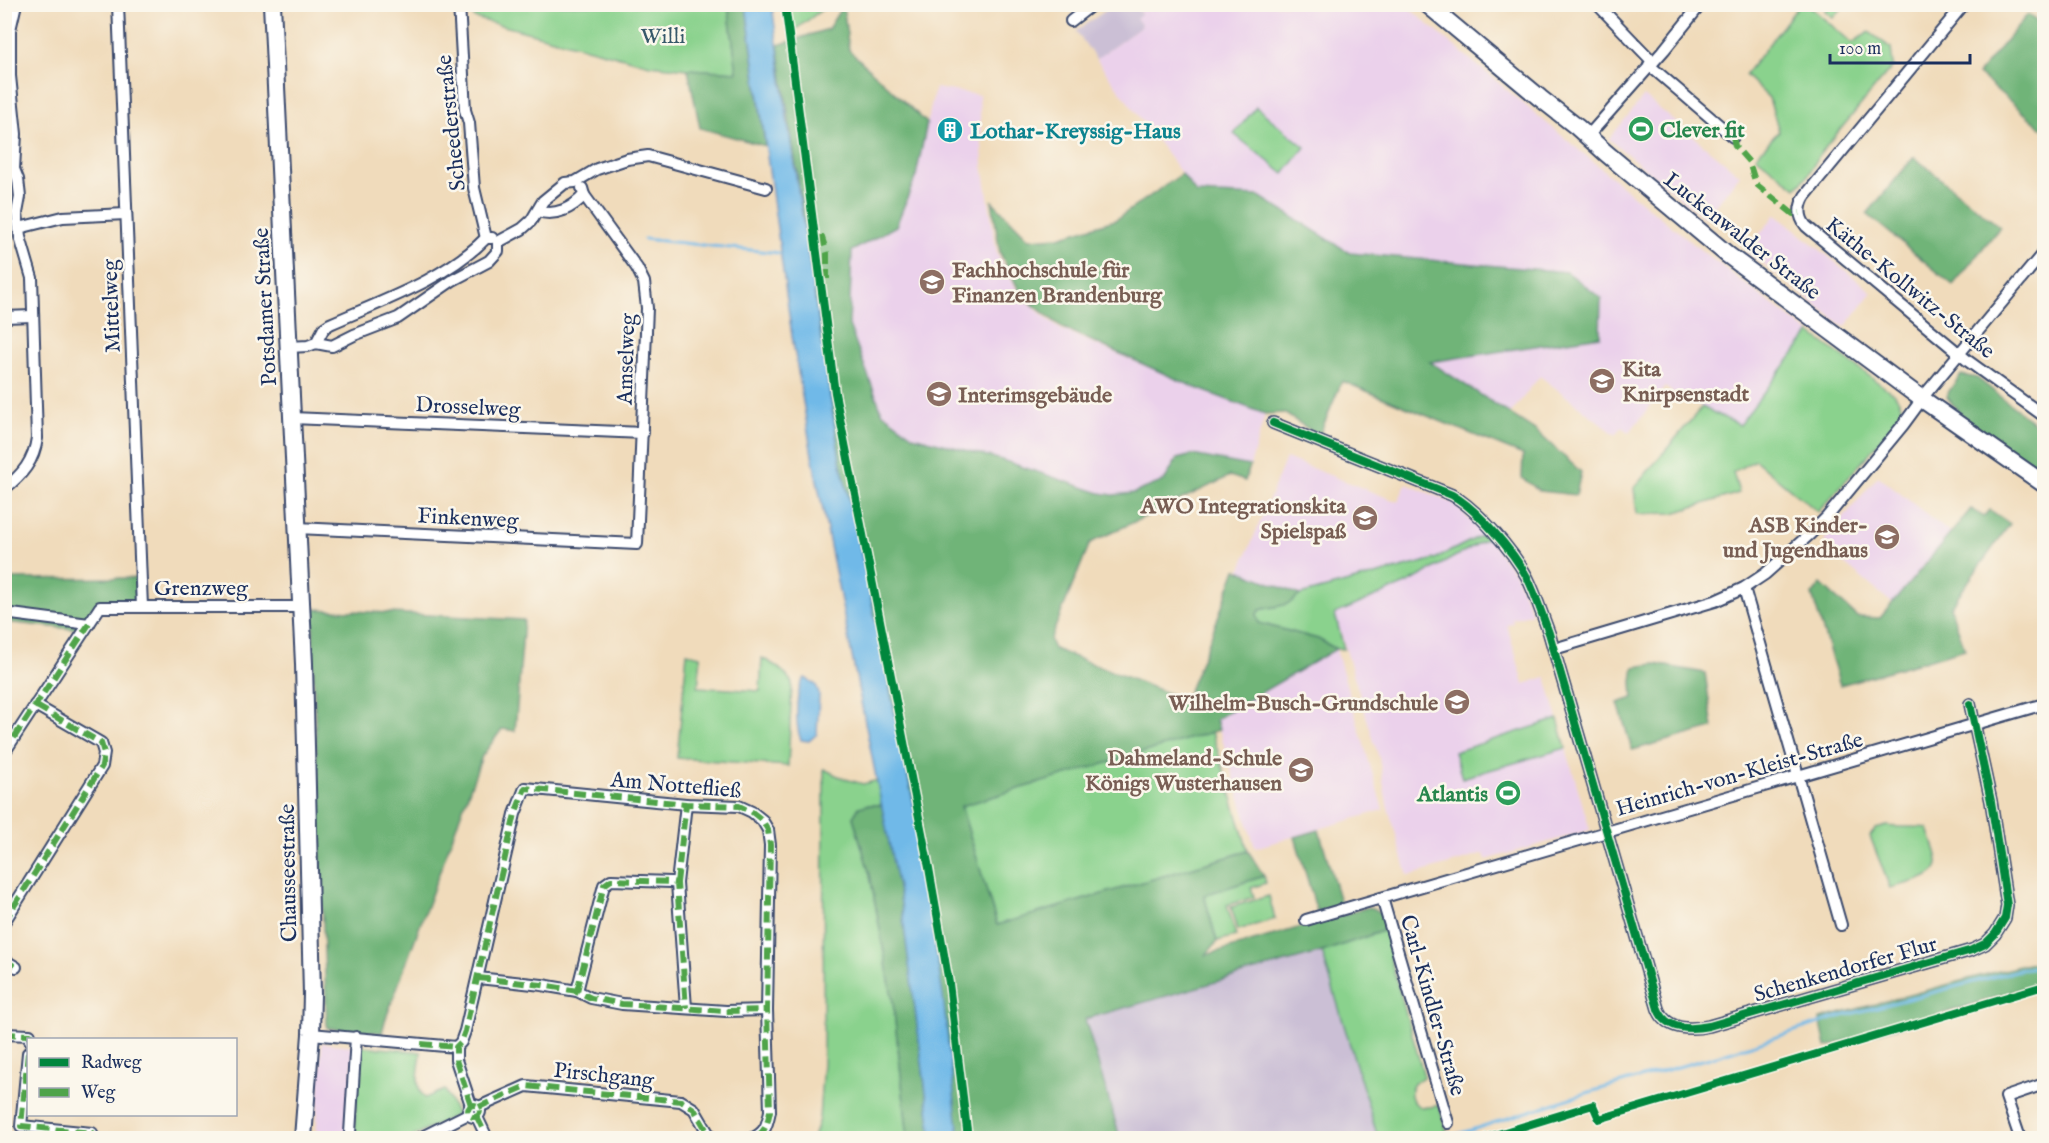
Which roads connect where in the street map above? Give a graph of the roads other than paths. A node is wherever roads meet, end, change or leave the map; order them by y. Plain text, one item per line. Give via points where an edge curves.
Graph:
1 (16, 4) edge
2 (118, 4) edge
3 (272, 4) edge
4 (1093, 4) edge
5 (1427, 4) edge
6 (1598, 4) edge
7 (1701, 4) edge
8 (1964, 4) edge
9 (459, 9) edge
10 (1071, 21) dead end
11 (7, 31) edge
12 (1651, 64) junction
13 (8, 93) edge
14 (1588, 136) junction
15 (1733, 137) dead end
16 (9, 169) edge
17 (575, 182) junction
18 (766, 188) dead end
19 (584, 195) junction
20 (538, 212) junction
21 (126, 214) junction
22 (19, 228) junction
23 (486, 238) junction
24 (498, 242) junction
25 (2044, 252) edge
26 (33, 316) junction
27 (4, 317) edge
28 (316, 342) junction
29 (289, 347) junction
30 (1959, 353) junction
31 (1922, 399) junction
32 (2044, 416) edge
33 (292, 418) junction
34 (1273, 423) dead end
35 (643, 433) junction
36 (2044, 484) edge
37 (4, 489) edge
38 (297, 528) junction
39 (637, 544) joint
40 (1744, 588) junction
41 (142, 607) junction
42 (301, 607) junction
43 (4, 613) edge
44 (89, 624) junction
45 (1554, 649) junction
46 (1970, 704) dead end
47 (2044, 704) edge
48 (35, 705) junction
49 (1973, 725) junction
50 (4, 753) edge
51 (1798, 776) junction
52 (686, 804) junction
53 (1606, 832) junction
54 (677, 883) junction
55 (1382, 898) junction
56 (1306, 920) dead end
57 (4, 922) edge
58 (1841, 925) dead end
59 (4, 960) edge
60 (16, 967) dead end
61 (478, 978) junction
62 (577, 991) junction
63 (686, 1008) junction
64 (767, 1010) junction
65 (4, 1034) edge
66 (311, 1034) junction
67 (356, 1037) junction
68 (30, 1038) edge
69 (456, 1047) junction
70 (27, 1063) edge
71 (2044, 1084) edge
72 (474, 1111) junction
73 (1448, 1124) dead end
74 (92, 1138) edge
75 (303, 1138) edge
76 (352, 1138) edge
77 (420, 1138) edge
78 (487, 1138) edge
79 (711, 1138) edge
80 (753, 1138) edge
81 (2020, 1138) edge

1 - 11 street
2 - 21 street, Mittelweg
3 - 29 main road, Potsdamer Straße
4 - 10 street
5 - 14 main road, Luckenwalder Straße
6 - 12 street
7 - 12 street
8 - 30 street, Käthe-Kollwitz-Straße via 1805,196 1800,213 1806,226
9 - 23 street, Scheederstraße via 474,188
11 - 13 street
12 - 14 street
12 - 15 street
13 - 16 street via 16,134
14 - 31 main road, Luckenwalder Straße via 1728,255
16 - 22 street via 18,179
17 - 18 street via 603,166 648,156
17 - 19 street, Amselweg
17 - 20 street via 556,188
19 - 20 street via 569,208 546,214
19 - 35 street, Amselweg via 644,282 647,308
20 - 24 street via 522,229
21 - 22 street via 63,217
21 - 41 street, Mittelweg
22 - 26 street via 32,278
23 - 24 street
23 - 28 street via 460,260 410,288 330,324
24 - 28 street via 498,252 489,261 453,280 398,318 332,346
25 - 30 street
26 - 27 street
26 - 37 street via 35,452 17,479
28 - 29 street
29 - 33 main road, Potsdamer Straße
30 - 31 street
30 - 32 street, Käthe-Kollwitz-Straße
31 - 36 main road, Luckenwalder Straße
31 - 40 street via 1817,528
33 - 35 street, Drosselweg
33 - 38 main road, Potsdamer Straße
34 - 45 street, Schenkendorfer Flur via 1460,500 1512,554 1526,577
35 - 39 street, Amselweg
38 - 39 street, Finkenweg
38 - 42 main road, Potsdamer Straße
40 - 45 street via 1714,601
40 - 51 street
41 - 42 street, Grenzweg
41 - 44 street, Grenzweg via 100,607
42 - 66 main road, Chausseestraße
43 - 44 street
44 - 48 street
45 - 53 street, Schenkendorfer Flur
46 - 49 street, Schenkendorfer Flur
47 - 49 street, Heinrich-von-Kleist-Straße
48 - 50 street
48 - 57 street via 101,743 104,753 102,766
49 - 51 street, Heinrich-von-Kleist-Straße
49 - 53 street, Schenkendorfer Flur via 1991,801 2006,893 2005,918 1985,944 1972,950 1741,1017 1696,1028 1675,1026 1662,1019
51 - 53 street, Heinrich-von-Kleist-Straße
51 - 58 street
52 - 54 street
52 - 61 street, Am Nottefließ via 525,788
52 - 64 street, Am Nottefließ via 739,806 762,820 768,830
53 - 55 street, Heinrich-von-Kleist-Straße
54 - 62 street via 611,880 604,885
54 - 63 street
55 - 56 street, Heinrich-von-Kleist-Straße
55 - 73 street, Carl-Kindler-Straße
59 - 60 street
61 - 62 street
61 - 69 street, Am Nottefließ via 465,1031
62 - 63 street via 622,1004
63 - 64 street
64 - 80 street, Am Nottefließ via 770,1111 762,1133
65 - 68 street
66 - 67 street
66 - 75 main road, Chausseestraße
67 - 69 street
67 - 76 street
69 - 72 street via 456,1060
70 - 74 street via 21,1126 92,1133
71 - 81 street via 2006,1097
72 - 77 street, Pirschgang
72 - 78 street
72 - 79 street, Pirschgang via 526,1086 681,1101 694,1109

